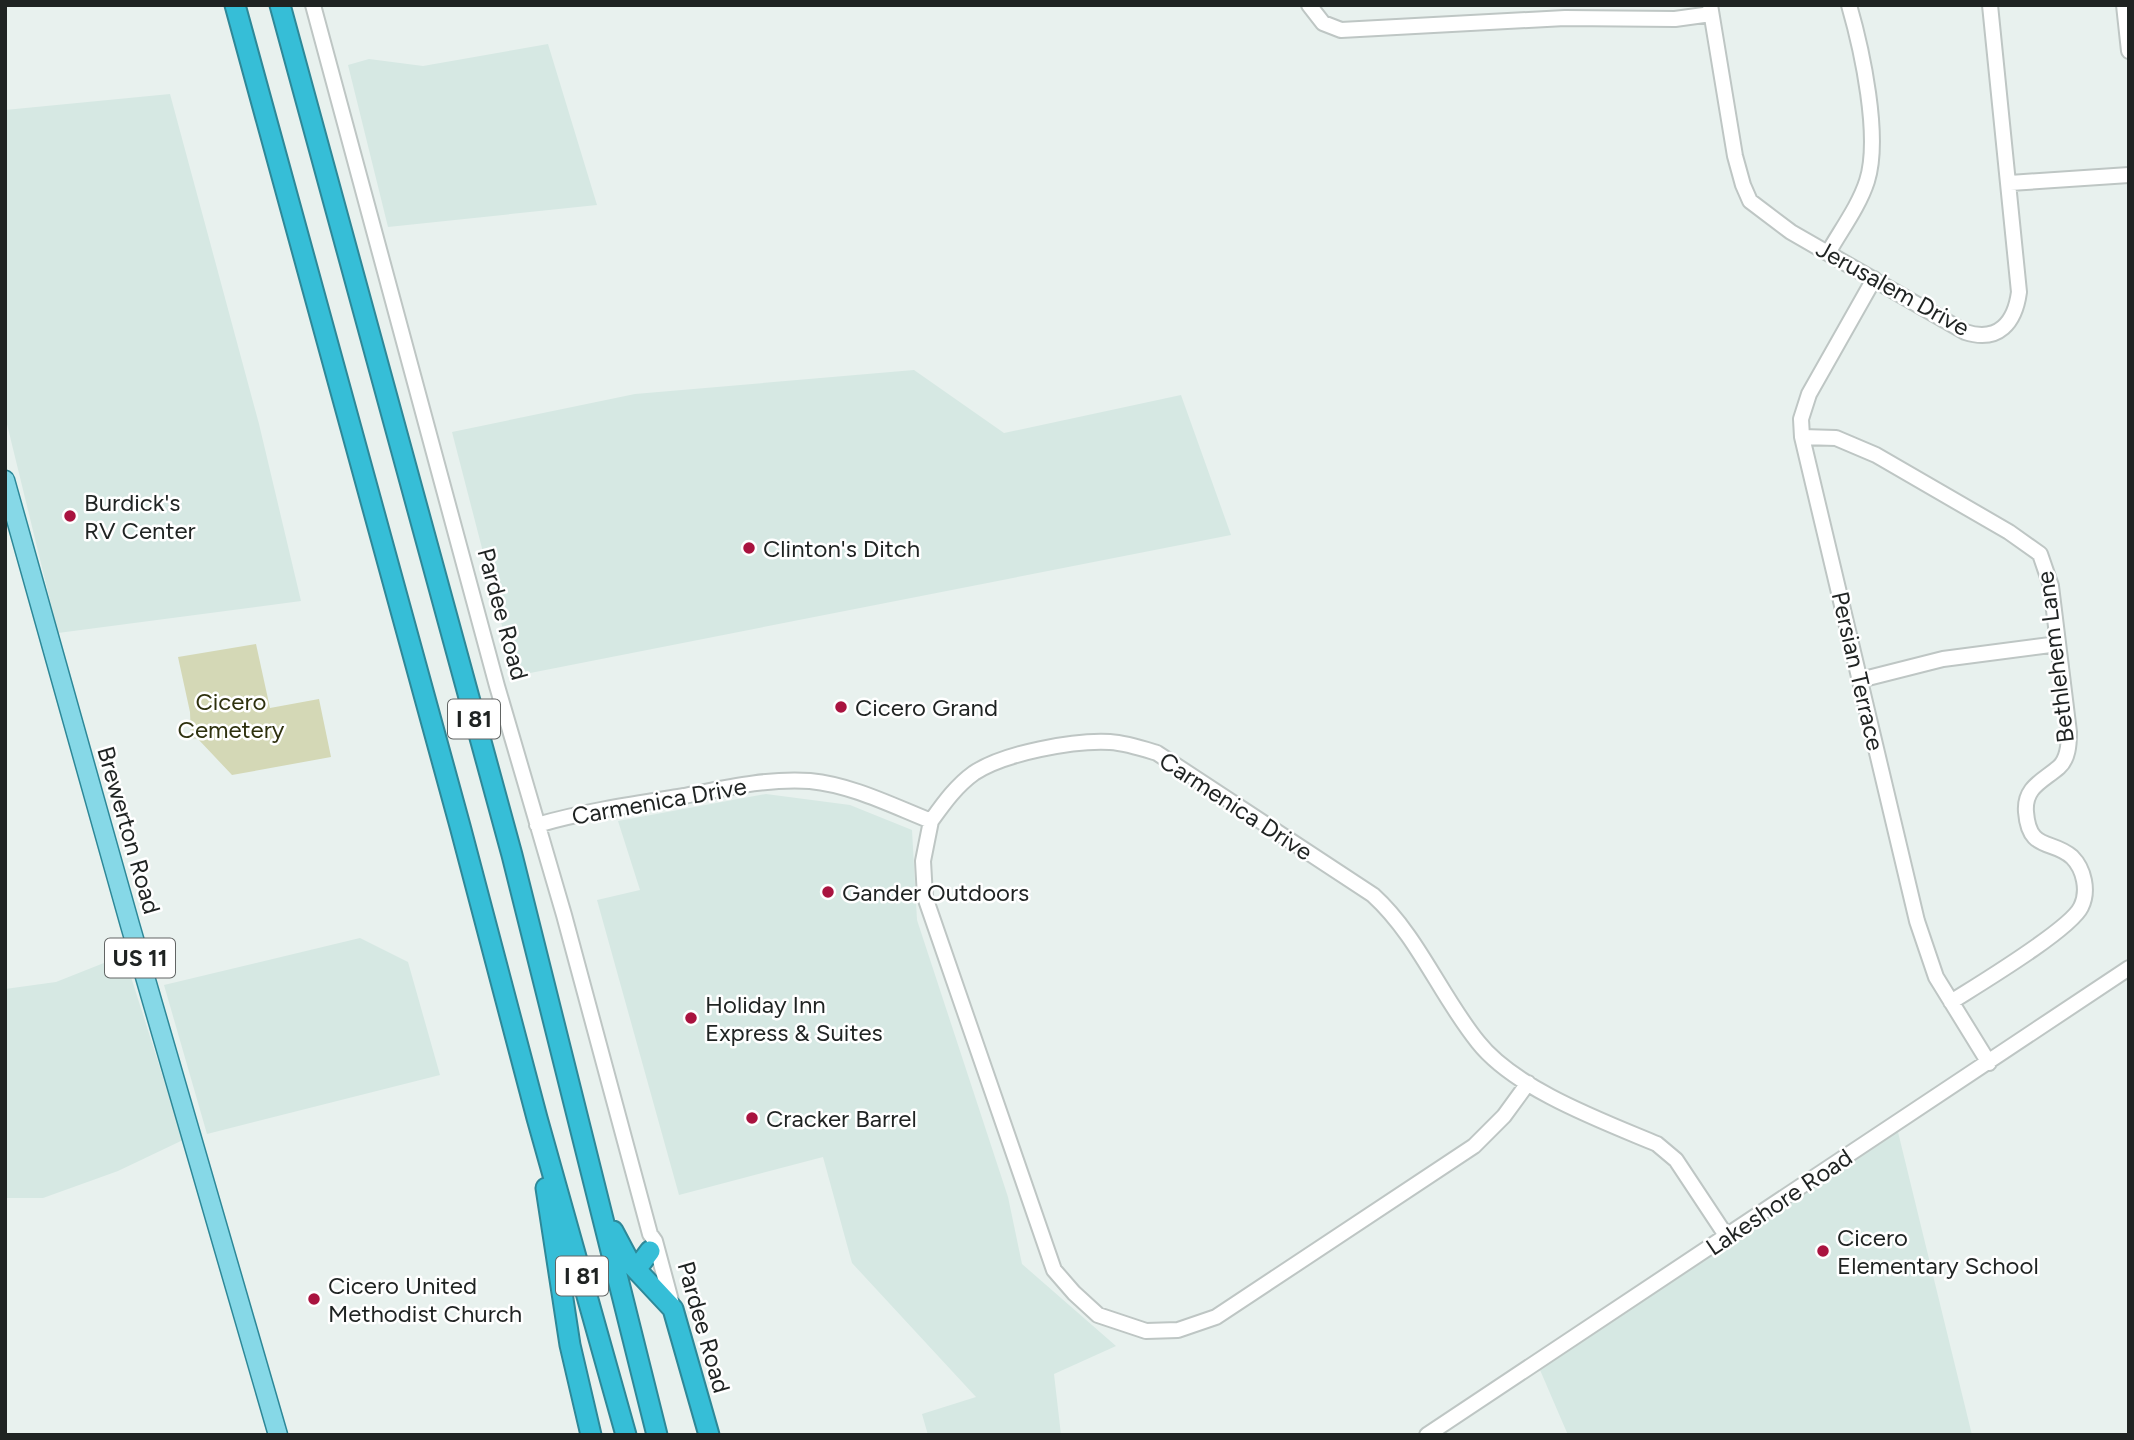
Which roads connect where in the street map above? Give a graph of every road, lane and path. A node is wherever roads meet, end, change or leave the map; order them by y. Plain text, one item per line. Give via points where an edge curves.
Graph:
1 (235, 5) edge
2 (280, 5) edge
3 (313, 5) edge
4 (1309, 5) edge
5 (1849, 5) edge
6 (1990, 5) edge
7 (2124, 5) edge
8 (1711, 10) edge
9 (1564, 12) edge
10 (2129, 51) edge
11 (2129, 175) edge
12 (2010, 183) junction
13 (1828, 253) junction
14 (1874, 279) junction
15 (1802, 437) junction
16 (5, 480) edge
17 (2058, 645) junction
18 (1860, 680) junction
19 (932, 821) junction
20 (537, 824) junction
21 (2129, 968) edge
22 (1951, 1002) junction
23 (1989, 1063) junction
24 (1528, 1083) junction
25 (537, 1118) junction
26 (594, 1183) junction
27 (1727, 1237) junction
28 (650, 1242) junction
29 (630, 1263) junction
30 (668, 1303) junction
31 (278, 1435) edge
32 (591, 1435) edge
33 (626, 1435) edge
34 (657, 1435) edge
35 (701, 1435) edge
36 (709, 1435) edge
37 (1427, 1435) edge

1 - 25 highway, I 81
2 - 26 highway, I 81 via 512,855
3 - 20 street, Pardee Road
4 - 9 street via 1323,23 1341,30
5 - 13 street via 1864,68 1872,142 1866,184
6 - 12 street, Jerusalem Drive
7 - 10 street
8 - 9 street via 1675,19
8 - 13 street, Jerusalem Drive via 1742,185 1757,208
11 - 12 street
12 - 14 street, Jerusalem Drive via 2019,292 2016,311 2001,329 1982,335 1965,332
13 - 14 street, Jerusalem Drive
14 - 15 street, Persian Terrace via 1809,394 1801,419
15 - 17 street, Bethlehem Lane via 1836,438 1876,455 2035,550 2044,560 2051,586
15 - 18 street, Persian Terrace
16 - 31 main road, Brewerton Road / US 11
17 - 18 street via 1943,659
17 - 22 street, Bethlehem Lane via 2068,750 2060,766 2029,793 2026,814 2037,840 2071,857 2081,869 2085,887 2082,907 2055,933
18 - 22 street, Persian Terrace via 1917,921 1930,965
19 - 20 street, Carmenica Drive via 812,781 776,782 586,811
19 - 24 street, Carmenica Drive via 946,799 974,774 1015,755 1109,742 1157,753 1381,903 1403,927 1479,1044
19 - 24 street via 923,861 925,897 1054,1270 1098,1314 1146,1331 1178,1330 1216,1317 1474,1146
20 - 28 street, Pardee Road
21 - 23 street, Lakeshore Road
22 - 23 street, Persian Terrace
23 - 27 street, Lakeshore Road
24 - 27 street, Carmenica Drive via 1668,1151
25 - 32 highway via 570,1345
25 - 33 highway, I 81
26 - 29 highway
26 - 34 highway, I 81
27 - 37 street, Lakeshore Road
28 - 29 highway via 641,1263
28 - 30 street, Pardee Road
29 - 30 highway
30 - 35 street, Pardee Road
30 - 36 highway, Pardee Road

